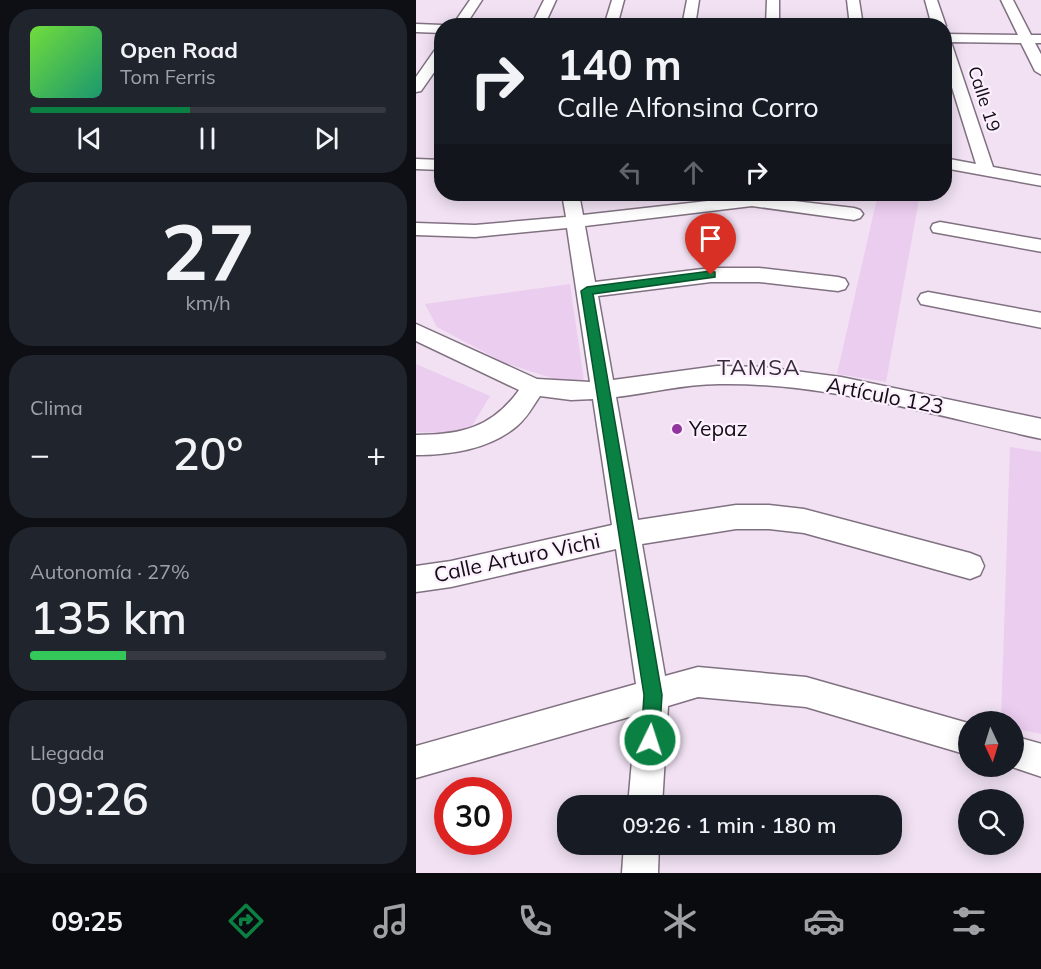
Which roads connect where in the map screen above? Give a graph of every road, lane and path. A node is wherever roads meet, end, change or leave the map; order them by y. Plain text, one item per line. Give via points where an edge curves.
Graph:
1 (476, 0) edge
2 (550, 0) edge
3 (618, 0) edge
4 (693, 0) edge
5 (773, 0) edge
6 (853, 0) edge
7 (931, 0) edge
8 (1007, 0) edge
9 (464, 18) edge
10 (541, 18) edge
11 (612, 18) edge
12 (690, 18) edge
13 (772, 18) edge
14 (856, 18) edge
15 (937, 18) edge
16 (416, 28) edge
17 (434, 29) edge
18 (952, 39) edge
19 (1025, 39) junction
20 (1042, 39) edge
21 (434, 62) edge
22 (952, 64) edge
23 (1042, 71) edge
24 (416, 88) edge
25 (416, 164) edge
26 (952, 164) edge
27 (434, 165) edge
28 (986, 170) junction
29 (1042, 181) edge
30 (572, 201) edge
31 (854, 214) dead end
32 (576, 220) junction
33 (940, 228) dead end
34 (416, 230) edge
35 (1042, 246) edge
36 (838, 284) dead end
37 (587, 291) junction
38 (928, 299) dead end
39 (1042, 321) edge
40 (416, 332) edge
41 (534, 387) junction
42 (603, 390) junction
43 (1042, 429) edge
44 (416, 445) edge
45 (627, 534) junction
46 (970, 566) dead end
47 (416, 579) edge
48 (653, 695) junction
49 (958, 736) edge
50 (1024, 755) edge
51 (1042, 761) edge
52 (416, 762) edge
53 (646, 795) edge
54 (641, 855) edge
55 (640, 873) edge

1 - 9 street
2 - 10 street
3 - 11 street
4 - 12 street
5 - 13 street
6 - 14 street
7 - 15 street
8 - 19 street
16 - 17 street
18 - 19 street
19 - 20 street
19 - 23 street
21 - 24 street
22 - 28 street, Calle 19
25 - 27 street
26 - 28 street
28 - 29 street
30 - 32 street
31 - 32 street via 752,201
32 - 34 street via 474,231
32 - 37 street
33 - 35 street
36 - 37 street via 759,275 711,275
37 - 42 street
38 - 39 street
40 - 41 street, Artículo 123
41 - 42 street, Artículo 123 via 571,392
41 - 44 street via 510,419 479,437 437,446
42 - 43 street, Artículo 123 via 718,375 764,376 841,386
42 - 45 street
45 - 46 street, Calle Arturo Vichi via 736,517 769,517 804,521
45 - 47 street, Calle Arturo Vichi
45 - 48 street
48 - 49 street via 698,682 806,692
48 - 52 street
48 - 53 street
50 - 51 street
54 - 55 street

